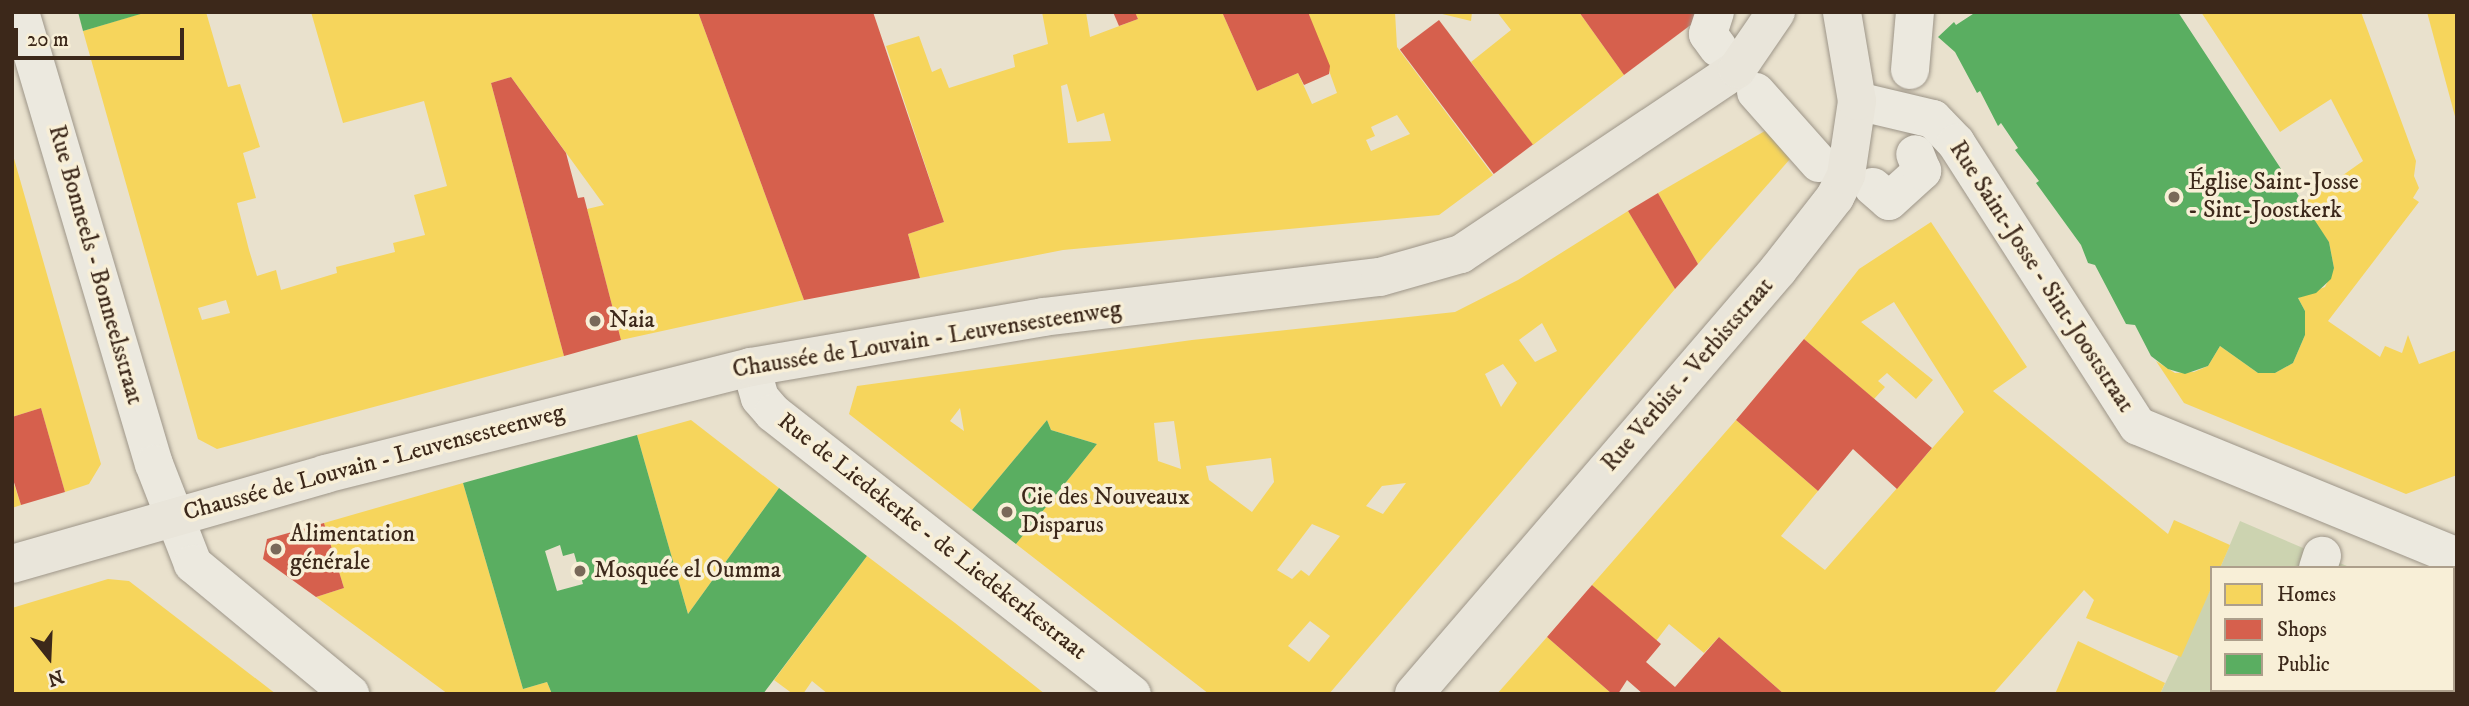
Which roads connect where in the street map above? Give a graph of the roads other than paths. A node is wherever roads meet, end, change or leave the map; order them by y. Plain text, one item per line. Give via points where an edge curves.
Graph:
1 (20, 12) edge
2 (1776, 12) edge
3 (1842, 12) edge
4 (1915, 12) edge
5 (1910, 70) dead end
6 (1756, 92) dead end
7 (1857, 101) junction
8 (1915, 154) dead end
9 (1819, 163) dead end
10 (1872, 187) dead end
11 (751, 367) junction
12 (173, 516) junction
13 (2452, 544) edge
14 (12, 564) edge
15 (350, 694) edge
16 (1132, 694) edge
17 (1414, 694) edge

1 - 12 street, Rue Bonneels - Bonneelsstraat
2 - 11 main road, Chaussée de Louvain - Leuvensesteenweg via 1737,69 1461,254 1380,277 1043,317
3 - 7 main road, Rue Verbist - Verbiststraat
4 - 5 street
6 - 9 street
7 - 13 street, Rue Saint-Josse - Sint-Jooststraat via 1933,119 1956,143 2138,426
7 - 17 main road, Rue Verbist - Verbiststraat via 1846,175 1816,225
8 - 10 street via 1922,171 1889,201
11 - 12 main road, Chaussée de Louvain - Leuvensesteenweg
11 - 16 street, Rue de Liedekerke - de Liedekerkestraat via 761,398 773,413
12 - 14 main road, Chaussée de Louvain - Leuvensesteenweg
12 - 15 street, Rue Bonneels - Bonneelsstraat via 193,564

